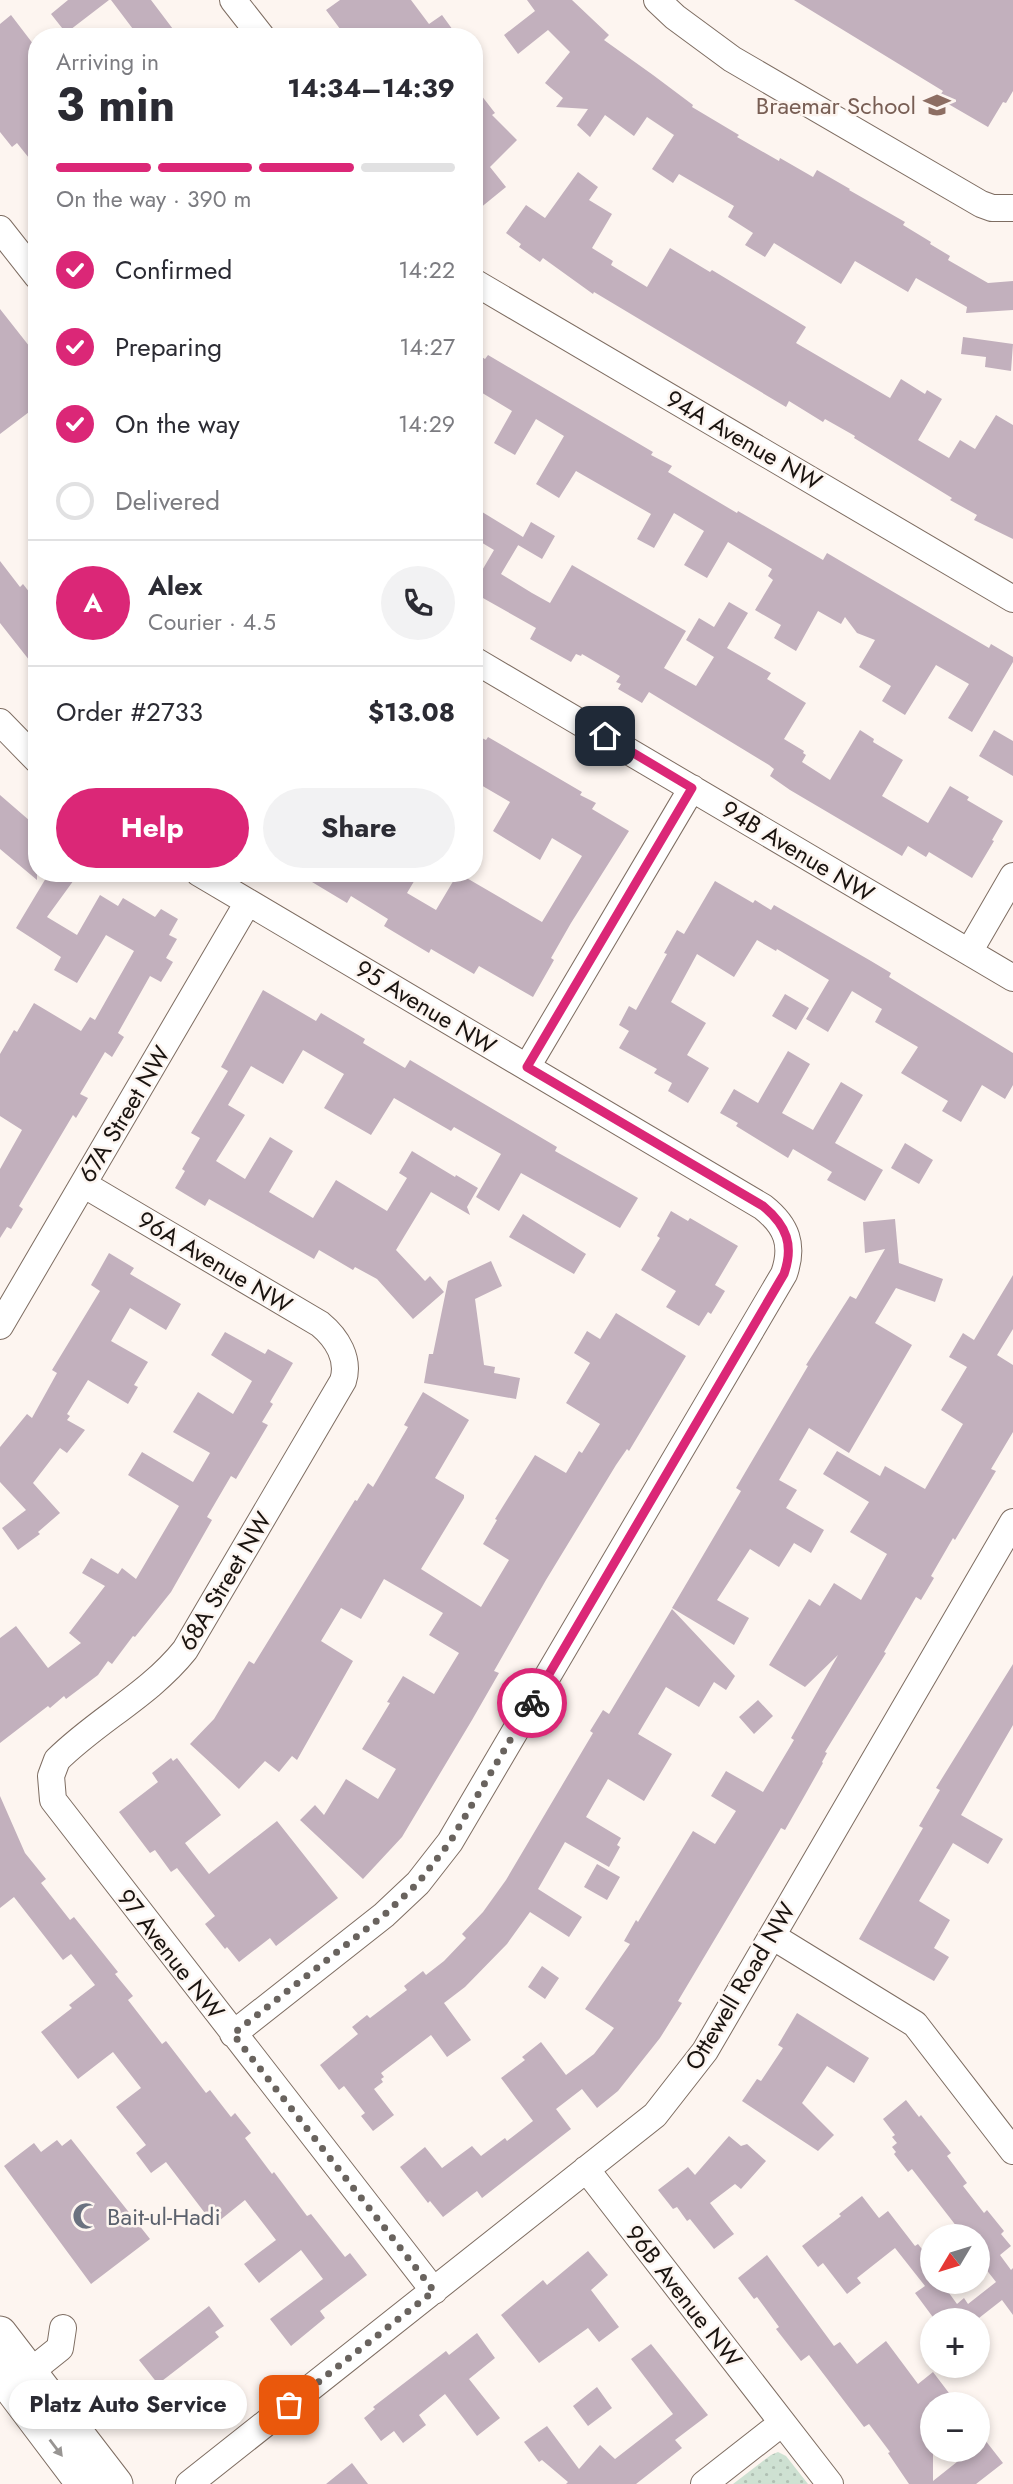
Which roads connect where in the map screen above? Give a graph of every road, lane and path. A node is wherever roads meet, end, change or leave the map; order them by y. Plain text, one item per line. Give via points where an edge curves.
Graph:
1 (233, 0) edge
2 (657, 0) edge
3 (255, 28) edge
4 (1013, 208) edge
5 (0, 229) edge
6 (28, 265) edge
7 (483, 287) edge
8 (1013, 599) edge
9 (483, 665) edge
10 (0, 722) edge
11 (28, 751) edge
12 (692, 788) junction
13 (1013, 876) edge
14 (214, 882) edge
15 (248, 902) junction
16 (969, 952) junction
17 (1013, 978) edge
18 (527, 1067) junction
19 (83, 1184) junction
20 (0, 1326) edge
21 (340, 1348) joint
22 (1013, 1522) edge
23 (51, 1776) joint
24 (772, 1937) junction
25 (233, 2034) junction
26 (1013, 2151) edge
27 (586, 2169) junction
28 (434, 2291) junction
29 (63, 2328) dead end
30 (0, 2333) edge
31 (9, 2376) edge
32 (782, 2423) junction
33 (83, 2484) edge
34 (116, 2484) edge
35 (189, 2484) edge
36 (704, 2484) edge
37 (830, 2484) edge

1 - 3 street
2 - 4 street via 732,59 774,84 981,204
5 - 6 street
7 - 8 street, 94A Avenue NW
9 - 12 street, 94B Avenue NW
10 - 11 street
12 - 16 street, 94B Avenue NW
12 - 18 street
13 - 16 street
14 - 15 street, 95 Avenue NW
15 - 18 street, 95 Avenue NW
15 - 19 street, 67A Street NW
16 - 17 street, 94B Avenue NW
18 - 25 street, 95 Avenue NW via 763,1206 788,1239 784,1274 450,1842 418,1883 384,1915
19 - 20 street, 67A Street NW
19 - 21 street, 96A Avenue NW via 320,1324
21 - 23 street, 68A Street NW via 346,1371 343,1381 185,1650 147,1689 64,1753
22 - 24 street, Ottewell Road NW
23 - 25 street, 97 Avenue NW via 58,1809
24 - 26 street via 915,2024
24 - 27 street, Ottewell Road NW via 705,2051 655,2115
25 - 28 street, 97 Avenue NW
27 - 28 street, Ottewell Road NW
27 - 32 street, 96B Avenue NW
28 - 35 street, Ottewell Road NW
29 - 31 street via 60,2348
30 - 31 main road
31 -> 33 main road
31 - 34 main road
32 - 36 street
32 - 37 street, 96B Avenue NW

